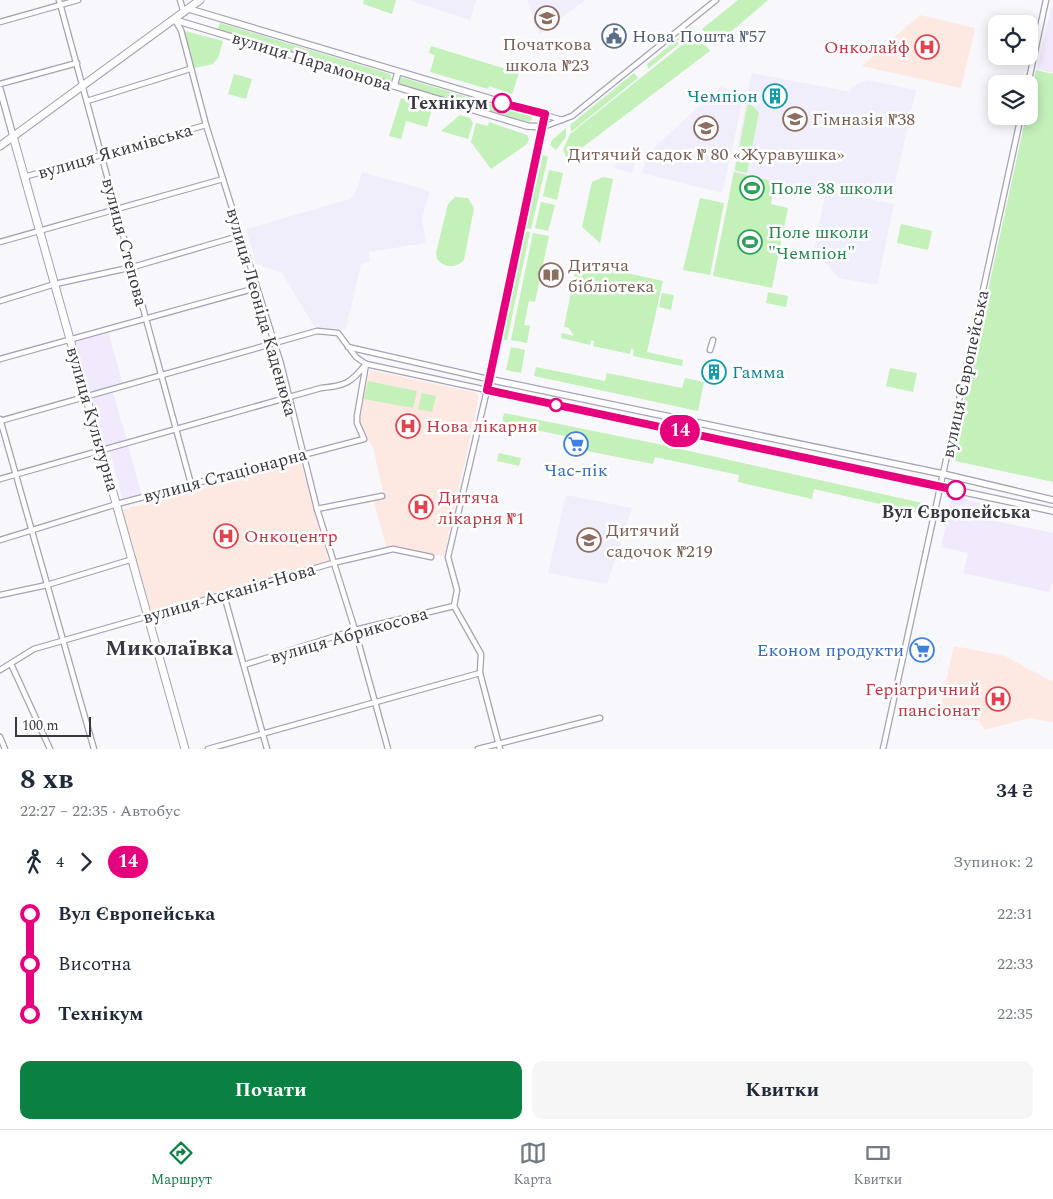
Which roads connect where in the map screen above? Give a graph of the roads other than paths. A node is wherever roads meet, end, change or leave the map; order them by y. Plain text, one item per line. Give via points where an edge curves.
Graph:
1 (59, 0) edge
2 (78, 0) edge
3 (180, 0) edge
4 (200, 0) edge
5 (716, 0) edge
6 (1046, 0) edge
7 (60, 6) junction
8 (186, 11) junction
9 (175, 20) junction
10 (0, 22) edge
11 (77, 63) junction
12 (190, 69) junction
13 (398, 72) junction
14 (1030, 75) edge
15 (0, 84) edge
16 (83, 86) junction
17 (394, 86) junction
18 (0, 88) edge
19 (87, 101) junction
20 (545, 114) junction
21 (564, 120) junction
22 (206, 125) junction
23 (1019, 125) edge
24 (543, 127) junction
25 (13, 136) junction
26 (0, 146) edge
27 (101, 154) junction
28 (24, 177) junction
29 (223, 179) junction
30 (117, 210) junction
31 (40, 231) junction
32 (239, 236) junction
33 (0, 242) edge
34 (133, 267) junction
35 (55, 284) junction
36 (256, 288) junction
37 (0, 301) edge
38 (146, 320) junction
39 (71, 339) junction
40 (712, 340) dead end
41 (274, 342) junction
42 (348, 347) junction
43 (710, 350) dead end
44 (0, 360) edge
45 (366, 364) junction
46 (163, 374) junction
47 (488, 379) junction
48 (487, 390) junction
49 (87, 395) junction
50 (288, 398) junction
51 (0, 420) edge
52 (178, 429) junction
53 (102, 449) junction
54 (302, 453) junction
55 (15, 474) junction
56 (943, 474) junction
57 (0, 479) edge
58 (191, 484) junction
59 (940, 486) junction
60 (382, 496) dead end
61 (1053, 500) edge
62 (117, 504) junction
63 (317, 509) junction
64 (1053, 511) edge
65 (32, 529) junction
66 (0, 540) edge
67 (431, 557) dead end
68 (133, 560) junction
69 (333, 563) junction
70 (47, 585) junction
71 (0, 595) edge
72 (224, 595) junction
73 (454, 606) junction
74 (148, 616) junction
75 (355, 630) junction
76 (63, 640) junction
77 (11, 664) junction
78 (244, 665) junction
79 (0, 670) edge
80 (480, 673) junction
81 (375, 701) junction
82 (600, 718) dead end
83 (263, 735) junction
84 (0, 737) edge
85 (500, 746) edge
86 (5, 749) edge
87 (50, 749) edge
88 (94, 749) edge
89 (185, 749) edge
90 (208, 749) edge
91 (267, 749) edge
92 (388, 749) edge
93 (478, 749) edge
94 (883, 749) edge

1 - 7 street, вулиця Степова
2 - 7 street
3 - 8 street
4 - 8 main road
5 - 21 street, вулиця Парамонова
6 - 14 street
7 - 10 street
7 - 11 street, вулиця Степова
8 - 9 main road
8 - 13 street, вулиця Парамонова
9 - 12 street, вулиця Леоніда Каденюка via 181,30
9 - 16 main road
9 - 17 street, вулиця Парамонова
11 - 15 street
11 - 16 street, вулиця Степова
12 - 19 street
12 - 22 street, вулиця Леоніда Каденюка
13 - 17 street
13 - 20 street, вулиця Парамонова
16 - 19 street, вулиця Степова
16 - 25 main road
17 - 24 street, вулиця Парамонова via 527,126
18 - 25 street, вулиця Культурна
19 - 27 street, вулиця Степова
20 - 21 street, вулиця Парамонова
20 - 24 street
21 - 24 street, вулиця Парамонова
22 - 27 street, вулиця Якимівська
22 - 29 street, вулиця Леоніда Каденюка
23 - 56 street, вулиця Європейська
24 - 47 street
25 - 26 main road
25 - 28 main road, вулиця Культурна
27 - 28 street, вулиця Якимівська
27 - 30 street, вулиця Степова
28 - 31 main road, вулиця Культурна
29 - 30 street
29 - 32 street, вулиця Леоніда Каденюка
30 - 31 street
30 - 34 street, вулиця Степова
31 - 33 street
31 - 35 main road, вулиця Культурна
32 - 34 street
32 - 36 street, вулиця Леоніда Каденюка
34 - 35 street
34 - 38 street, вулиця Степова
35 - 37 street
35 - 39 main road, вулиця Культурна
36 - 38 street
36 - 41 street, вулиця Леоніда Каденюка
38 - 39 street
38 - 46 street, вулиця Степова
39 - 44 street
39 - 49 main road, вулиця Культурна
40 - 43 street
41 - 42 street via 318,331 338,333
41 - 46 street
41 - 50 street, вулиця Леоніда Каденюка
42 - 45 street via 356,358
42 - 47 street
45 - 48 street
45 - 50 street via 347,384
45 - 54 street, вулиця Стаціонарна via 356,416 364,438
46 - 49 street
46 - 52 street, вулиця Степова
47 - 48 street
47 - 56 street
48 - 59 street
48 - 73 street via 448,557 457,590
49 - 51 street
49 - 53 main road, вулиця Культурна
50 - 52 street
50 - 54 street, вулиця Леоніда Каденюка
51 - 55 street
52 - 53 street
52 - 58 street, вулиця Степова
53 - 55 street
53 - 62 main road, вулиця Культурна
54 - 58 street, вулиця Стаціонарна
54 - 63 street, вулиця Леоніда Каденюка
55 - 57 street
55 - 65 street
56 - 59 street, вулиця Європейська
56 - 61 street
58 - 62 street, вулиця Стаціонарна
59 - 64 street
59 - 94 street, вулиця Європейська
60 - 63 street
62 - 65 street, вулиця Стаціонарна
62 - 68 main road, вулиця Культурна
63 - 69 street, вулиця Леоніда Каденюка
65 - 66 street, вулиця Стаціонарна
65 - 70 street
67 - 69 street, вулиця Асканія-Нова via 393,550
68 - 70 street
68 - 74 main road, вулиця Культурна
69 - 72 street, вулиця Асканія-Нова
69 - 75 street, вулиця Леоніда Каденюка
70 - 71 street
70 - 76 street
72 - 74 street, вулиця Асканія-Нова
72 - 78 street
73 - 75 street, вулиця Абрикосова
73 - 80 street via 481,654
74 - 76 street, вулиця Асканія-Нова
74 - 89 main road, вулиця Культурна
75 - 78 street, вулиця Абрикосова
75 - 81 street, вулиця Леоніда Каденюка
76 - 77 street, вулиця Асканія-Нова via 34,649
76 - 88 street
77 - 79 street, вулиця Асканія-Нова
77 - 87 street
78 - 83 street
80 - 81 street
80 - 85 street
81 - 83 street
81 - 92 street, вулиця Леоніда Каденюка
82 - 85 street
83 - 90 street
83 - 91 street
84 - 86 street
85 - 93 street

